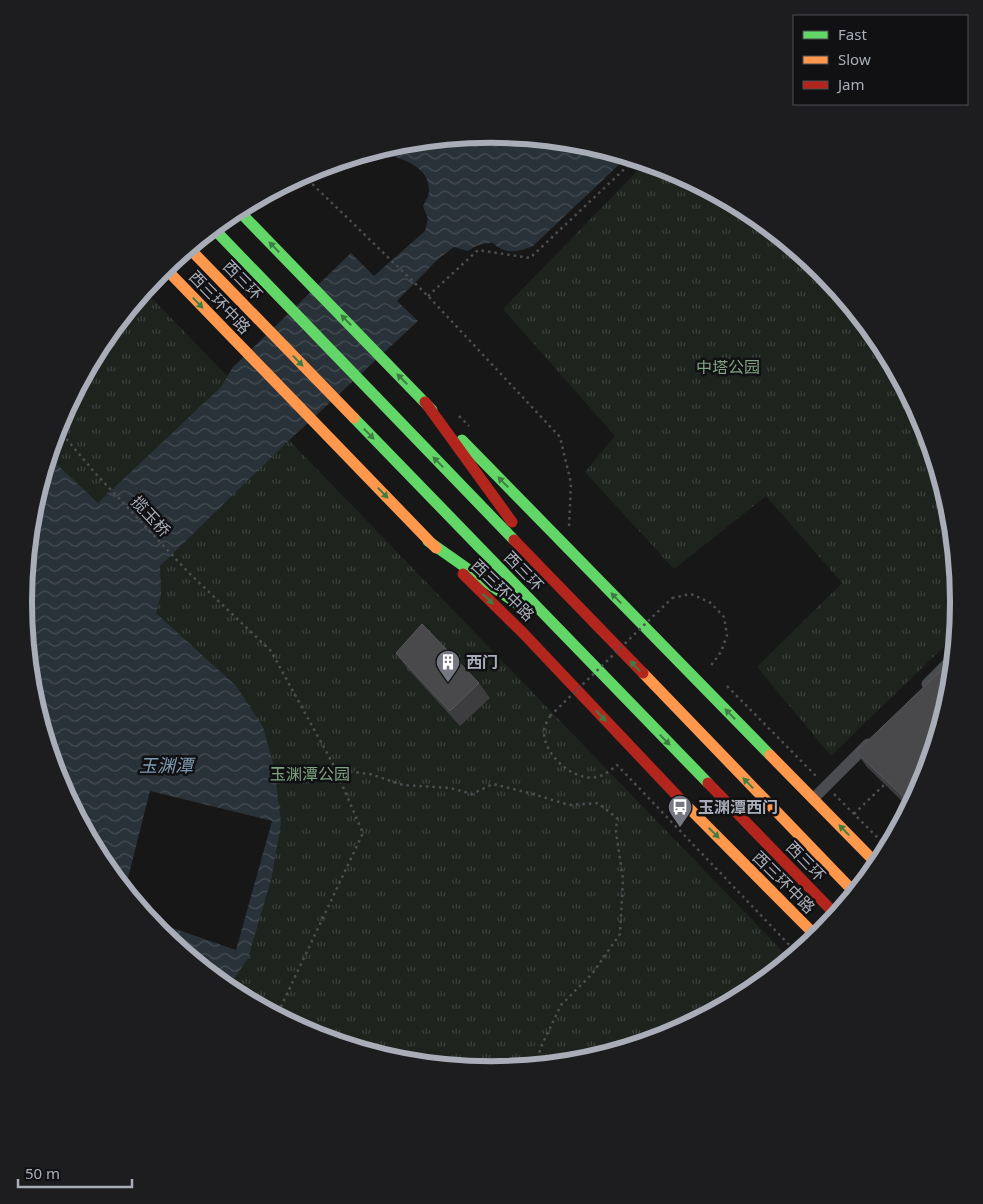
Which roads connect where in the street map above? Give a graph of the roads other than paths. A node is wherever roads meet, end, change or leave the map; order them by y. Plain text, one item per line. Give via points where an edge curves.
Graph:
1 (243, 215) edge
2 (218, 233) edge
3 (194, 253) edge
4 (170, 274) edge
5 (425, 402) junction
6 (428, 541) junction
7 (557, 586) junction
8 (570, 643) junction
9 (947, 664) edge
10 (920, 691) edge
11 (873, 738) edge
12 (813, 799) junction
13 (872, 859) edge
14 (850, 888) edge
15 (831, 911) edge
16 (811, 931) edge

5 -> 1 main road
7 -> 2 main road, 西三环
3 -> 8 main road, 西三环
4 -> 6 main road, 西三环中路
5 - 7 main road
12 -> 5 main road
6 - 8 main road
6 -> 16 main road, 西三环中路 via 524,634 650,770
14 -> 7 main road, 西三环
8 -> 15 main road, 西三环
9 - 10 street
11 - 12 street
13 -> 12 main road

